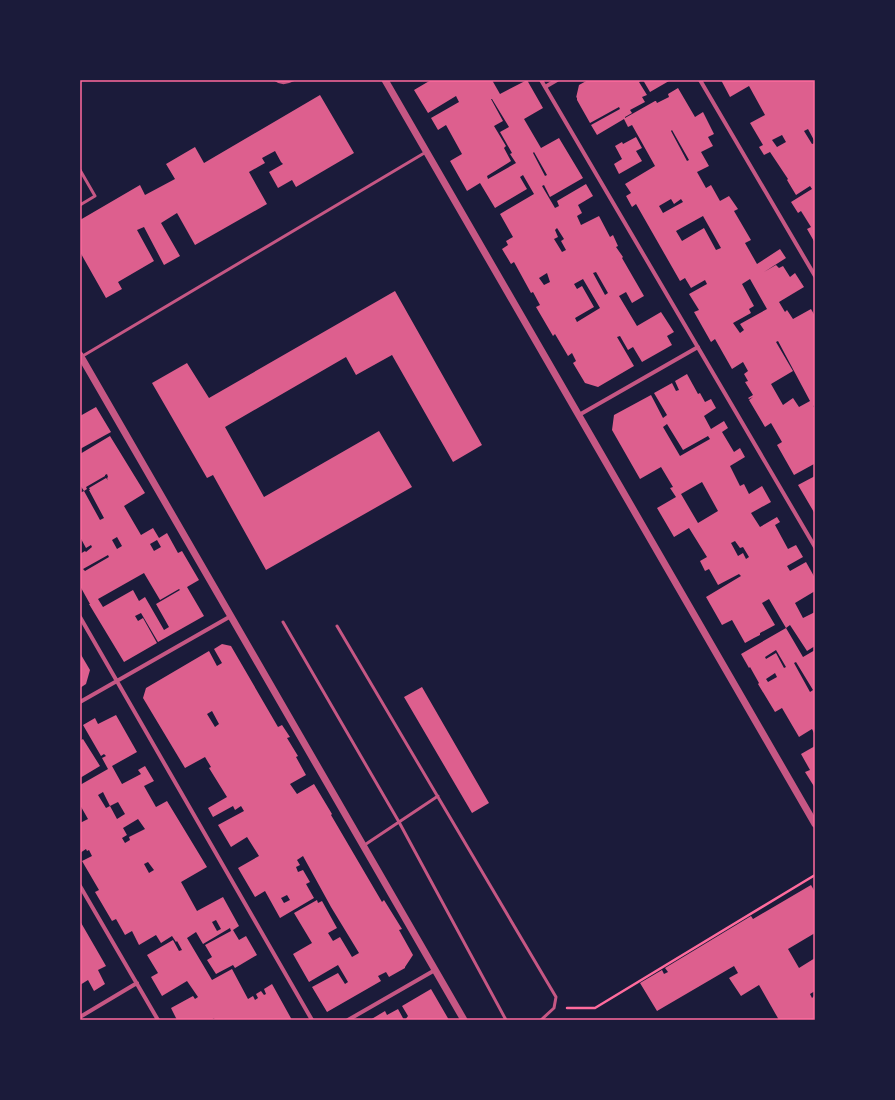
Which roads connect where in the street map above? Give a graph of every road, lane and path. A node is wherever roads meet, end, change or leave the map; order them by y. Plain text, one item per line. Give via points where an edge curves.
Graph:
1 (276, 80) edge
2 (292, 80) edge
3 (385, 80) edge
4 (541, 80) edge
5 (557, 80) edge
6 (700, 80) edge
7 (545, 87) junction
8 (426, 152) junction
9 (80, 170) edge
10 (80, 204) edge
11 (815, 276) edge
12 (698, 347) junction
13 (81, 356) edge
14 (579, 415) junction
15 (815, 547) edge
16 (231, 616) junction
17 (80, 617) edge
18 (283, 622) dead end
19 (337, 626) dead end
20 (117, 680) junction
21 (80, 702) edge
22 (438, 796) junction
23 (398, 822) junction
24 (815, 824) edge
25 (363, 846) junction
26 (815, 875) edge
27 (80, 886) edge
28 (435, 970) junction
29 (137, 983) junction
30 (554, 1008) junction
31 (80, 1016) edge
32 (158, 1020) edge
33 (312, 1020) edge
34 (348, 1020) edge
35 (464, 1020) edge
36 (506, 1020) edge
37 (541, 1020) edge

1 - 2 lane via 288,83
3 - 8 street
4 - 7 street
5 - 7 street
6 - 11 street
7 - 12 street
8 - 13 lane
8 - 14 street
9 - 10 lane via 96,196
12 - 14 street
12 - 15 street
13 - 16 street
14 - 24 street
16 - 20 street
16 - 25 street
17 - 20 street
18 - 23 lane
19 - 22 lane
20 - 21 street
20 - 33 street
22 - 23 lane
22 - 30 lane via 556,997
23 - 25 lane
23 - 36 lane
25 - 28 street
26 - 30 path via 594,1008
27 - 29 street
28 - 34 street
28 - 35 street
29 - 31 street
29 - 32 street
30 - 37 lane

